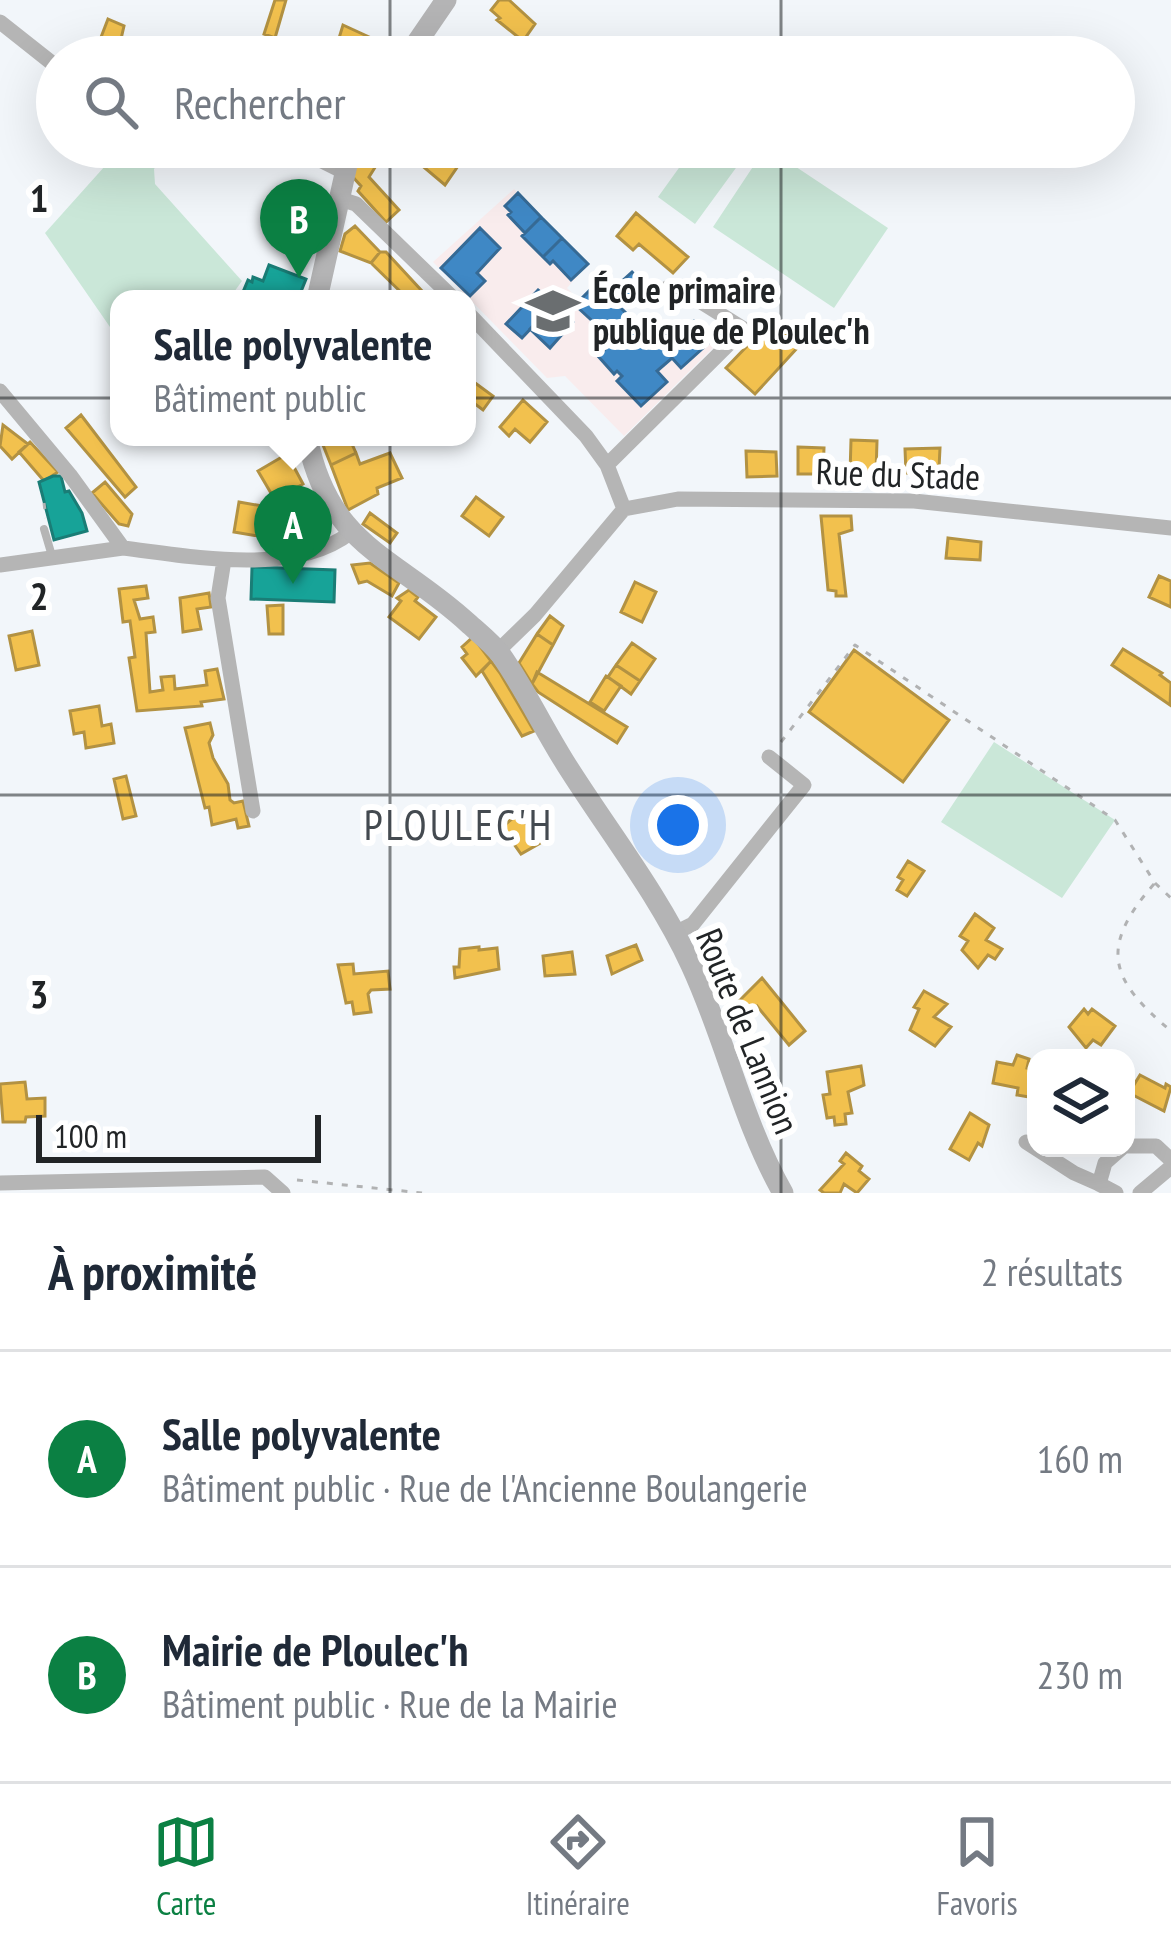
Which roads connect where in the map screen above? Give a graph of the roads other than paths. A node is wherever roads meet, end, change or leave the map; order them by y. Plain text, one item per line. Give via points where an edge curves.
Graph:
1 (446, 0) edge
2 (0, 22) edge
3 (421, 36) edge
4 (36, 51) edge
5 (336, 168) edge
6 (345, 168) edge
7 (344, 172) junction
8 (337, 198) junction
9 (667, 288) dead end
10 (319, 290) edge
11 (445, 290) edge
12 (476, 321) edge
13 (0, 391) edge
14 (309, 446) edge
15 (607, 465) junction
16 (624, 509) junction
17 (1171, 528) edge
18 (44, 530) dead end
19 (350, 533) junction
20 (123, 548) junction
21 (52, 556) junction
22 (224, 560) junction
23 (0, 565) edge
24 (498, 651) junction
25 (769, 757) road end
26 (254, 811) dead end
27 (675, 932) junction
28 (1026, 1142) dead end
29 (1135, 1147) edge
30 (1112, 1157) edge
31 (1171, 1164) edge
32 (0, 1184) edge
33 (1099, 1184) junction
34 (283, 1193) edge
35 (783, 1193) edge
36 (1116, 1193) edge
37 (1140, 1193) edge

1 - 3 street
2 - 4 street
5 - 7 street
6 - 7 street
7 - 8 street
8 - 10 street
8 - 11 street via 356,204
9 - 15 street via 744,329
12 - 15 street
13 - 20 street
14 - 19 street via 329,503
15 - 16 street
16 - 17 street, Rue du Stade via 678,499 914,500
16 - 24 street
18 - 21 lane
19 - 22 street via 298,556
19 - 24 street, Route de Lannion
20 - 21 street
20 - 22 street
21 - 23 street
22 - 26 street via 218,598
24 - 27 street, Route de Lannion
25 - 27 street via 804,785 693,924
27 - 35 street, Route de Lannion
28 - 33 street
29 - 31 street via 1156,1147
30 - 33 street
31 - 37 street
32 - 34 street via 265,1177
33 - 36 street

